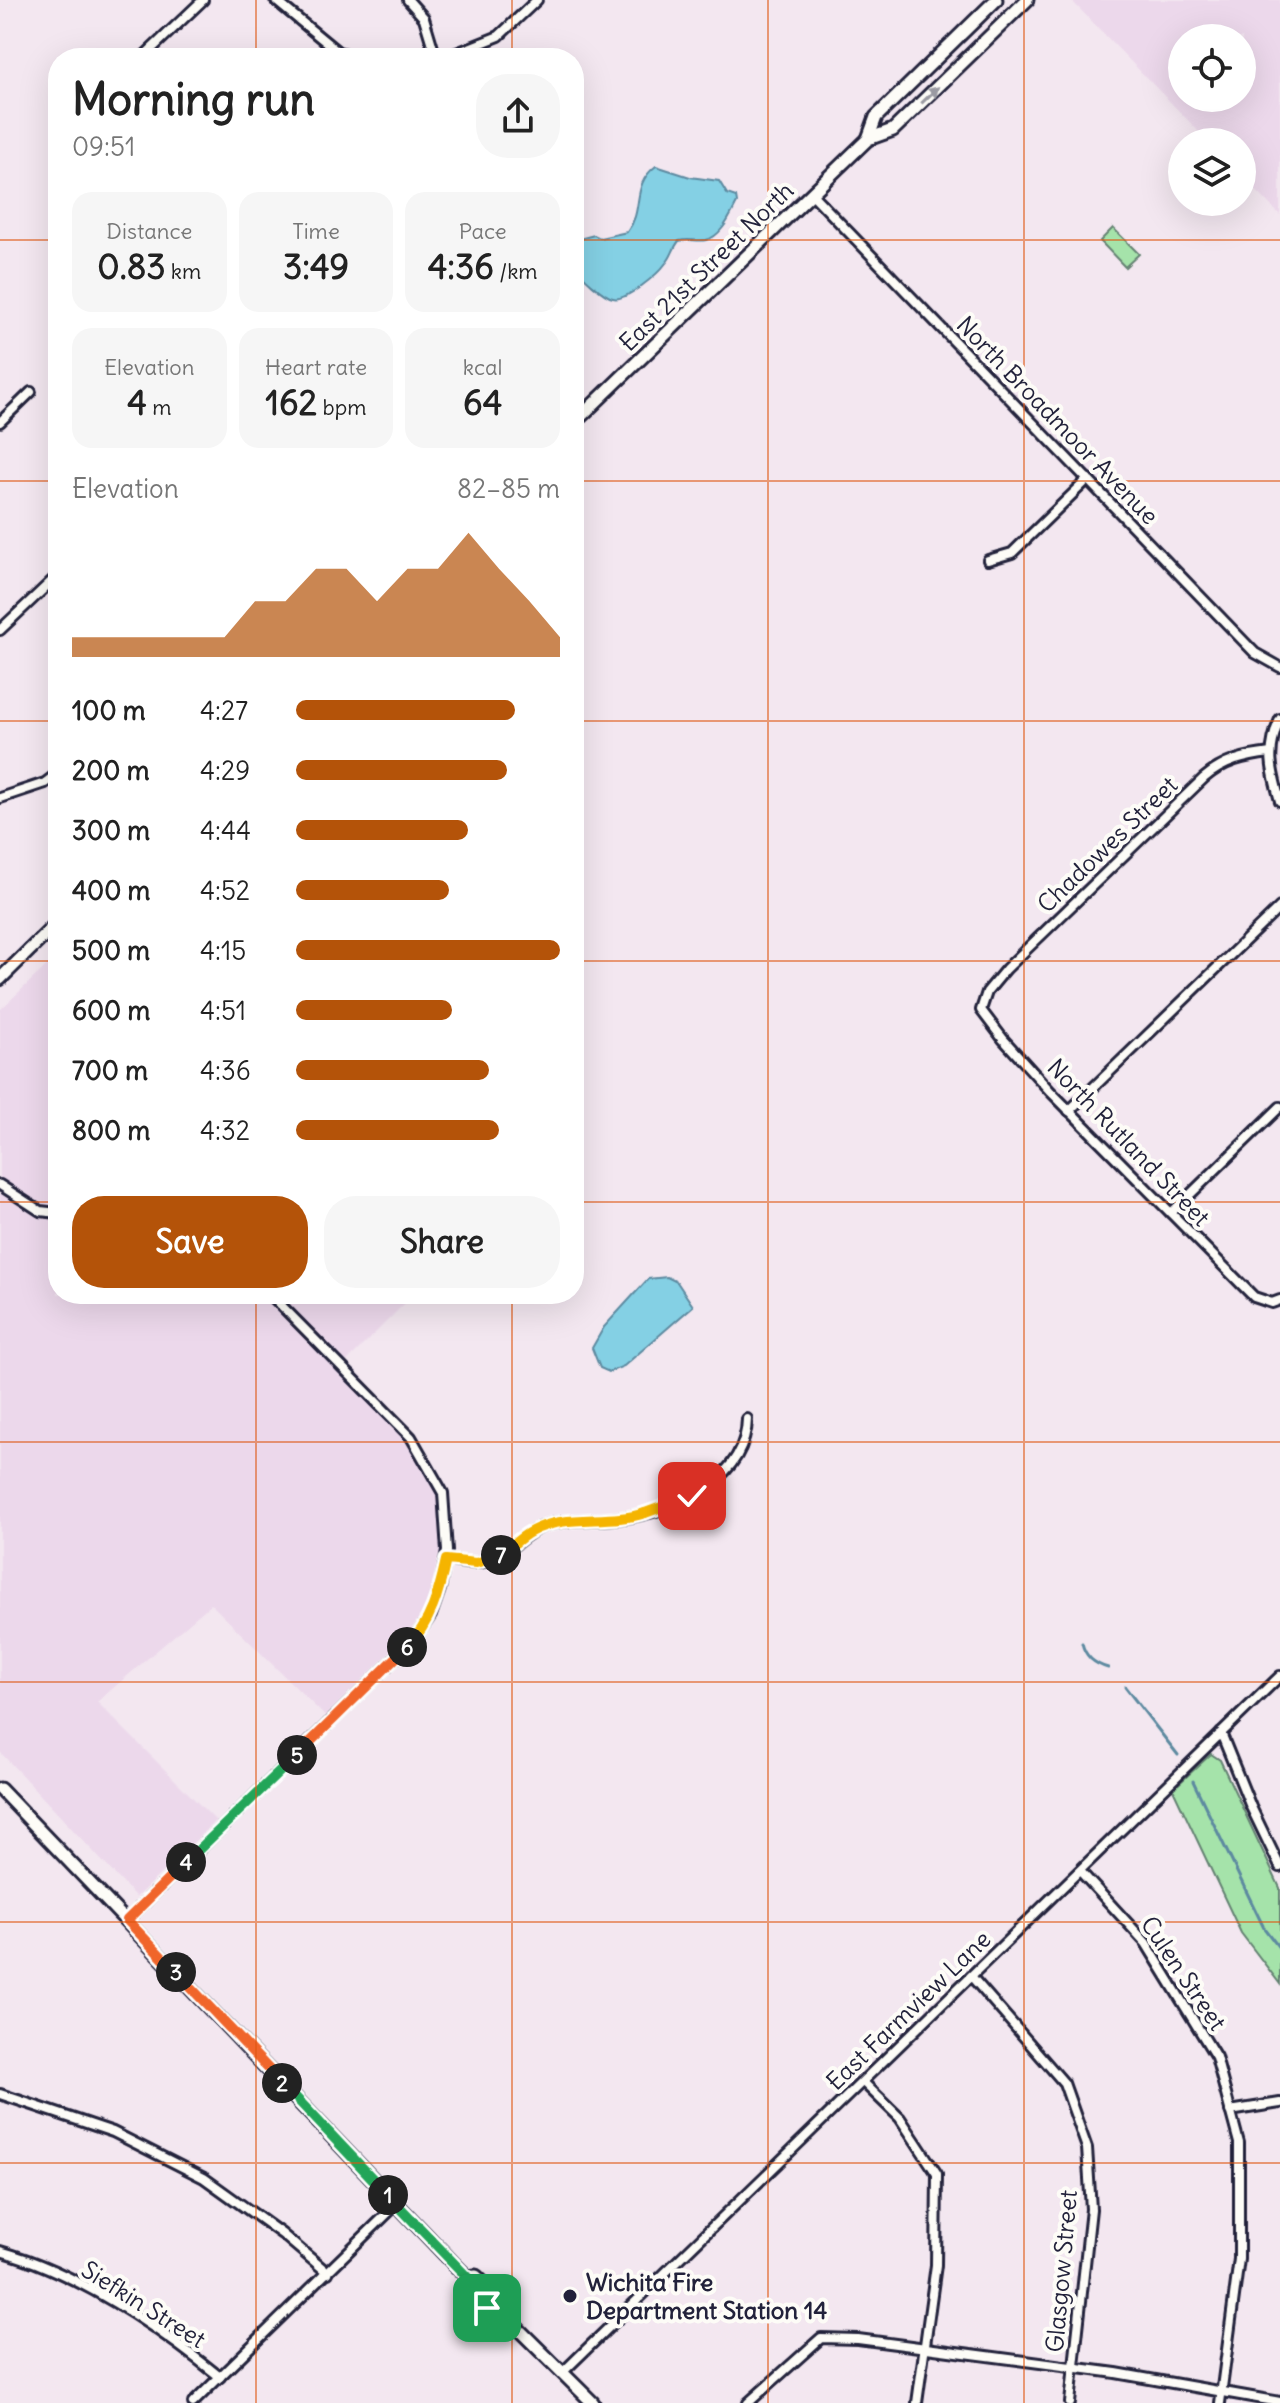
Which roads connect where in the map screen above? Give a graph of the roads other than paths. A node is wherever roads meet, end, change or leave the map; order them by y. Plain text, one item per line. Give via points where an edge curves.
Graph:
1 (203, 0) edge
2 (275, 0) edge
3 (408, 0) edge
4 (537, 0) edge
5 (996, 0) edge
6 (1027, 0) edge
7 (153, 48) edge
8 (333, 48) edge
9 (433, 48) edge
10 (469, 48) edge
11 (868, 139) junction
12 (812, 194) junction
13 (31, 392) dead end
14 (584, 413) edge
15 (0, 422) edge
16 (1088, 479) junction
17 (988, 560) dead end
18 (48, 585) edge
19 (0, 630) edge
20 (1280, 667) edge
21 (1280, 719) edge
22 (1271, 753) junction
23 (48, 781) edge
24 (0, 798) edge
25 (1280, 801) edge
26 (1280, 907) edge
27 (48, 932) edge
28 (0, 979) edge
29 (987, 992) joint
30 (1280, 1107) edge
31 (1069, 1111) junction
32 (0, 1185) edge
33 (48, 1212) edge
34 (1171, 1213) junction
35 (1276, 1301) edge
36 (280, 1304) edge
37 (747, 1419) dead end
38 (446, 1560) junction
39 (1280, 1676) edge
40 (1221, 1733) junction
41 (0, 1789) edge
42 (1280, 1867) edge
43 (1080, 1871) junction
44 (127, 1920) junction
45 (971, 1976) junction
46 (863, 2082) junction
47 (0, 2094) edge
48 (1280, 2103) edge
49 (1230, 2111) junction
50 (397, 2204) junction
51 (0, 2251) edge
52 (328, 2273) junction
53 (926, 2349) junction
54 (1072, 2367) junction
55 (563, 2372) junction
56 (220, 2377) junction
57 (1222, 2392) junction
58 (1280, 2402) edge
59 (193, 2403) edge
60 (593, 2403) edge
61 (748, 2403) edge
62 (917, 2403) edge
63 (1070, 2403) edge
64 (1220, 2403) edge

1 - 7 street
2 - 8 street
3 - 9 street via 424,18
4 - 10 street via 499,36
5 - 11 main road, East 21st Street North via 876,117
11 -> 6 main road, East 21st Street North via 893,130
11 - 12 main road, East 21st Street North
12 - 14 main road, East 21st Street North
12 - 16 street, North Broadmoor Avenue
13 - 15 street
16 - 17 street via 1012,553
16 - 20 street, North Broadmoor Avenue via 1255,653
18 - 19 street
21 - 22 street
22 - 25 street
22 - 29 street, Chadowes Street via 1218,766
23 - 24 street
26 - 31 street
27 - 28 main road
29 - 31 street, North Rutland Street via 981,1010
30 - 34 street
31 - 34 street, North Rutland Street
32 - 33 street
34 - 35 street, North Rutland Street via 1254,1297
36 - 38 street via 411,1437 443,1493
37 - 38 street via 734,1464 692,1496 633,1517 549,1524 488,1561
38 - 44 street via 431,1615 413,1641
39 - 40 street, East Farmview Lane
40 - 42 street
40 - 43 street, East Farmview Lane
41 - 44 main road
43 - 45 street, East Farmview Lane
43 - 49 street, Culen Street via 1146,1943 1216,2057
44 - 50 main road
45 - 46 street, East Farmview Lane
45 - 54 street, Glasgow Street via 1064,2083 1087,2148 1091,2209
46 - 53 street via 900,2118 937,2174 936,2265
46 - 55 street, East Farmview Lane
47 - 52 street via 113,2132 204,2178
48 - 49 street
49 - 57 street, Culen Street via 1239,2143 1239,2259
50 - 52 street
50 - 55 main road via 467,2277 465,2286 487,2308 498,2309
51 - 56 street, Siefkin Street via 99,2293
52 - 56 street
53 - 54 street
53 - 61 street via 821,2338
53 - 62 street
54 - 57 street
54 - 63 street, Glasgow Street
55 - 60 main road
56 - 59 street
57 - 58 street
57 - 64 street, Culen Street

